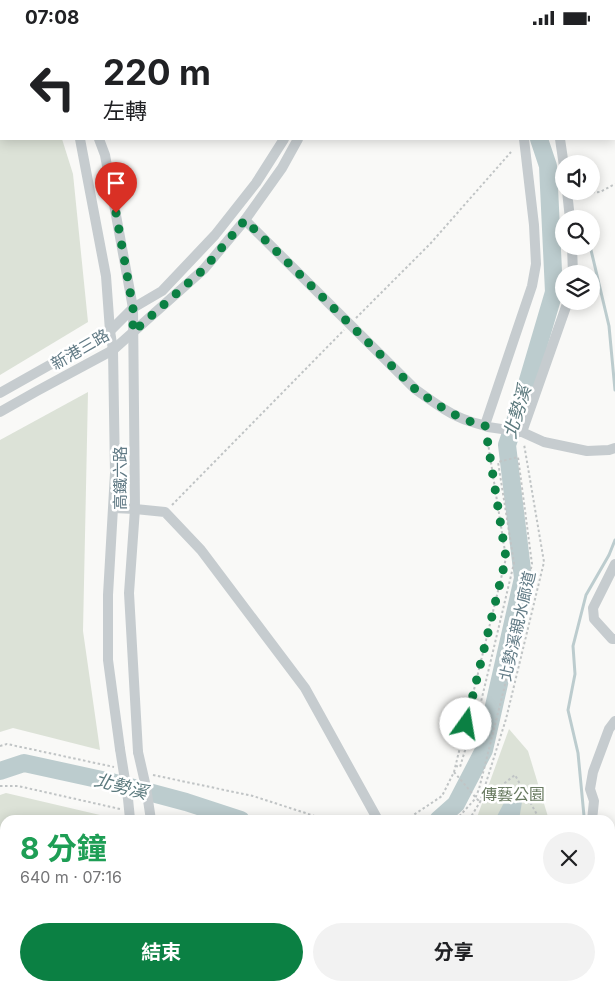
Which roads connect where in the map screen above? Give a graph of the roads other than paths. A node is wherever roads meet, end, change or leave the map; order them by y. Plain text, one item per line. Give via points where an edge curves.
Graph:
1 (80, 140) edge
2 (99, 140) edge
3 (283, 140) edge
4 (297, 140) edge
5 (524, 140) edge
6 (560, 140) edge
7 (562, 155) edge
8 (245, 220) junction
9 (133, 308) junction
10 (565, 310) edge
11 (110, 331) junction
12 (133, 332) junction
13 (113, 351) junction
14 (0, 393) edge
15 (0, 412) edge
16 (486, 426) junction
17 (522, 432) junction
18 (615, 448) edge
19 (114, 508) junction
20 (135, 509) junction
21 (615, 563) edge
22 (615, 639) edge
23 (615, 721) edge
24 (130, 815) edge
25 (150, 815) edge
26 (375, 815) edge
27 (593, 815) edge

1 - 11 street, 高鐵六路 via 106,277
2 - 9 street, 高鐵六路 via 105,155
3 - 9 street, 新港三路 via 256,183 215,235 162,291
4 - 8 street, 新港三路
5 - 16 street via 536,264 532,286
6 - 7 street
8 - 12 street, 新港三路 via 204,269
8 - 16 street via 415,389 453,413
9 - 11 street, 新港三路
9 - 12 street, 高鐵六路
10 - 17 street
11 - 13 street, 高鐵六路
11 - 14 street, 新港三路
12 - 13 street, 新港三路
12 - 20 street, 高鐵六路
13 - 15 street, 新港三路
13 - 19 street, 高鐵六路
16 - 17 street
17 - 18 street via 544,442 587,451
19 - 20 street
19 - 24 street, 高鐵六路, bridge via 108,595 108,660
20 - 25 street, 高鐵六路, bridge via 129,593 138,752
20 - 26 street via 165,512 201,550 306,688
21 - 22 street via 593,609 594,619
23 - 27 street via 593,771 590,789 594,801

